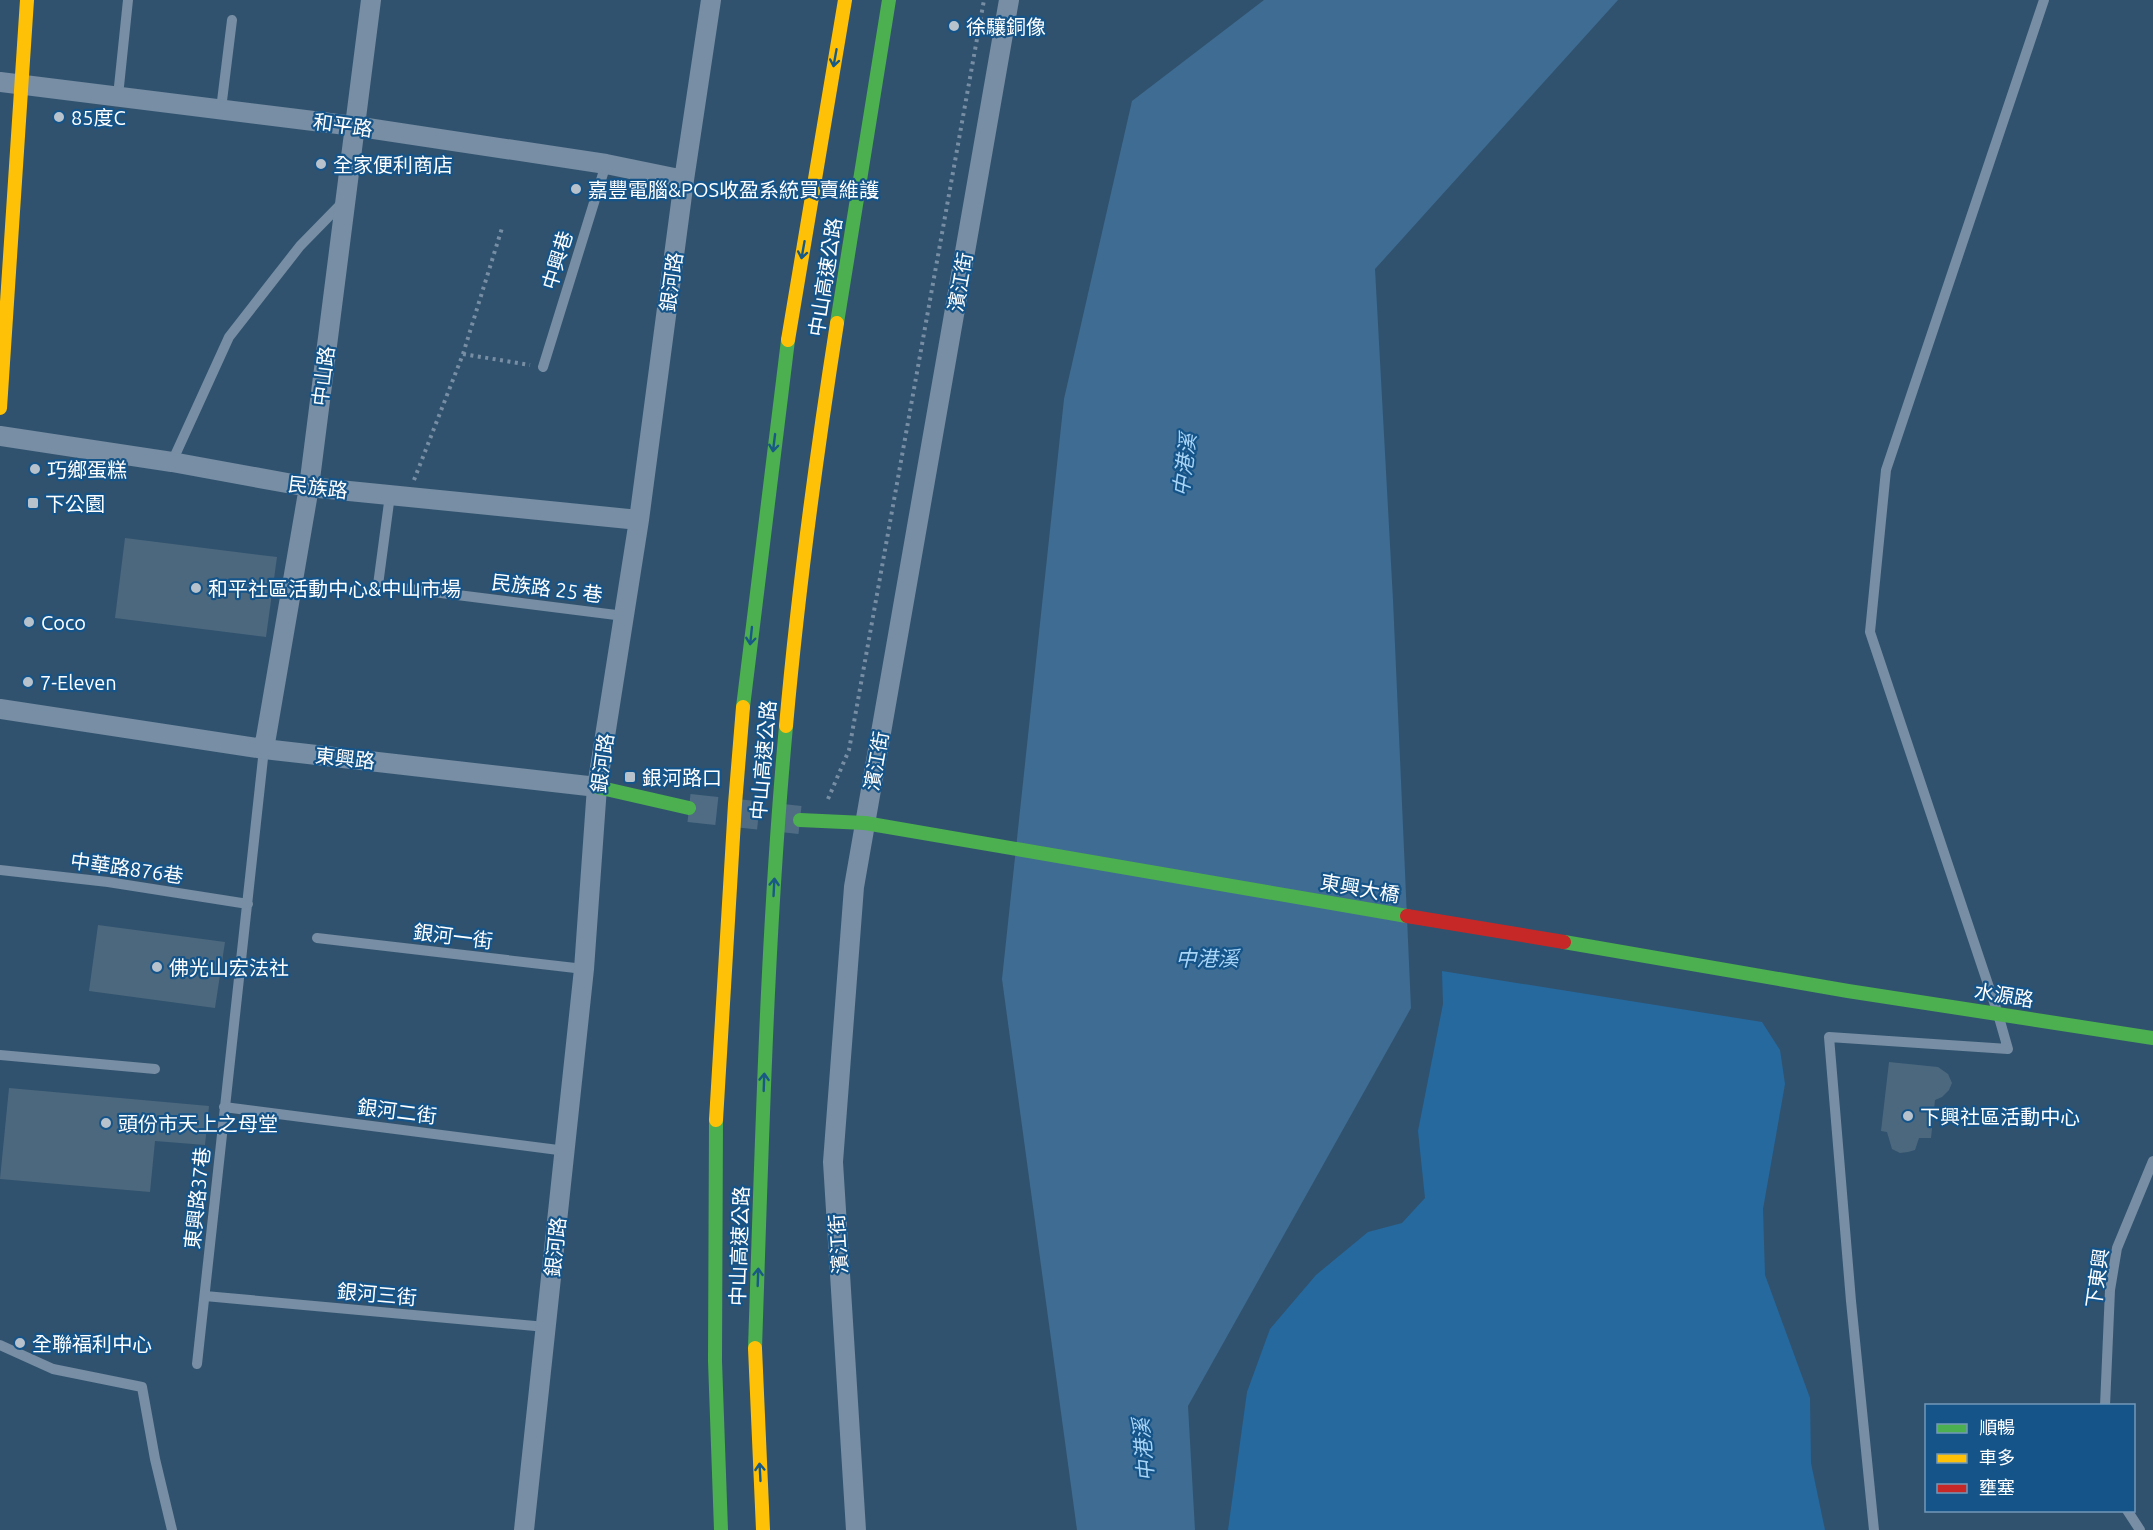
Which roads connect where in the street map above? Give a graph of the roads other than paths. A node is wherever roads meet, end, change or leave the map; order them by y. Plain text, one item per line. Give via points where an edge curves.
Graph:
1 (27, 0) edge
2 (128, 0) edge
3 (371, 0) edge
4 (711, 0) edge
5 (845, 0) edge
6 (889, 0) edge
7 (1009, 0) edge
8 (2044, 0) edge
9 (232, 20) dead end
10 (0, 82) edge
11 (20, 84) junction
12 (118, 96) junction
13 (221, 109) junction
14 (354, 126) junction
15 (606, 164) junction
16 (684, 180) junction
17 (345, 200) junction
18 (543, 367) road end
19 (0, 408) edge
20 (0, 436) edge
21 (172, 462) junction
22 (309, 487) junction
23 (399, 496) junction
24 (639, 520) junction
25 (624, 616) junction
26 (0, 709) edge
27 (264, 749) junction
28 (597, 787) junction
29 (689, 808) tunnel mouth
30 (800, 820) tunnel mouth
31 (865, 823) junction
32 (0, 870) edge
33 (248, 903) junction
34 (317, 938) dead end
35 (584, 969) junction
36 (1848, 991) joint
37 (1998, 1014) junction
38 (2153, 1038) edge
39 (0, 1056) edge
40 (155, 1069) dead end
41 (224, 1107) junction
42 (566, 1151) junction
43 (2153, 1161) edge
44 (205, 1296) junction
45 (546, 1328) junction
46 (0, 1345) edge
47 (197, 1364) dead end
48 (2105, 1404) edge
49 (2128, 1512) edge
50 (171, 1530) edge
51 (524, 1530) edge
52 (721, 1530) edge
53 (763, 1530) edge
54 (856, 1530) edge
55 (1874, 1530) edge
56 (2140, 1530) edge

1 - 11 main road
2 - 12 lane
3 - 14 street, 中山路
4 - 16 street, 銀河路
5 -> 52 main road, 中山高速公路, bridge via 784,358 736,793 715,1138 715,1361
53 -> 6 main road, 中山高速公路, bridge via 755,1361 766,1019 778,810 794,633 824,405
7 - 31 street, 濱江街
8 - 37 lane via 1886,470 1870,632
9 - 13 lane
10 - 11 street, 和平路
11 - 12 street, 和平路
11 - 19 main road
12 - 13 street, 和平路
13 - 14 street, 和平路
14 - 15 street, 和平路
14 - 17 street, 中山路
15 - 16 street, 和平路
15 - 18 lane, 中興巷
16 - 24 street, 銀河路
17 - 21 lane via 300,246 229,337
17 - 22 street, 中山路
20 - 21 street, 民族路
21 - 22 street, 民族路
22 - 23 street, 民族路
22 - 27 street, 中山路
23 - 24 street, 民族路
23 - 25 lane, 民族路 25 巷 via 378,585
24 - 25 street, 銀河路
25 - 28 street, 銀河路
26 - 27 street, 東興路
27 - 28 street, 東興路
27 - 33 lane, 東興路37巷
28 - 29 main road, 東興路
28 - 35 street, 銀河路
30 - 31 main road, 東興大橋
31 - 36 main road, 東興大橋
31 - 54 street, 濱江街 via 854,886 833,1162
32 - 33 lane, 中華路876巷
33 - 41 lane, 東興路37巷
34 - 35 lane, 銀河一街
35 - 42 street, 銀河路
36 - 37 main road, 水源路
37 - 38 main road, 水源路
37 - 55 lane via 2008,1049 1828,1037
39 - 40 lane
41 - 42 lane, 銀河二街
41 - 44 lane, 東興路37巷
42 - 45 street, 銀河路
43 - 48 lane, 下東興 via 2117,1248 2110,1290
44 - 45 lane, 銀河三街
44 - 47 lane, 東興路37巷
45 - 51 street, 銀河路
46 - 50 lane via 53,1369 142,1387
49 - 56 lane

